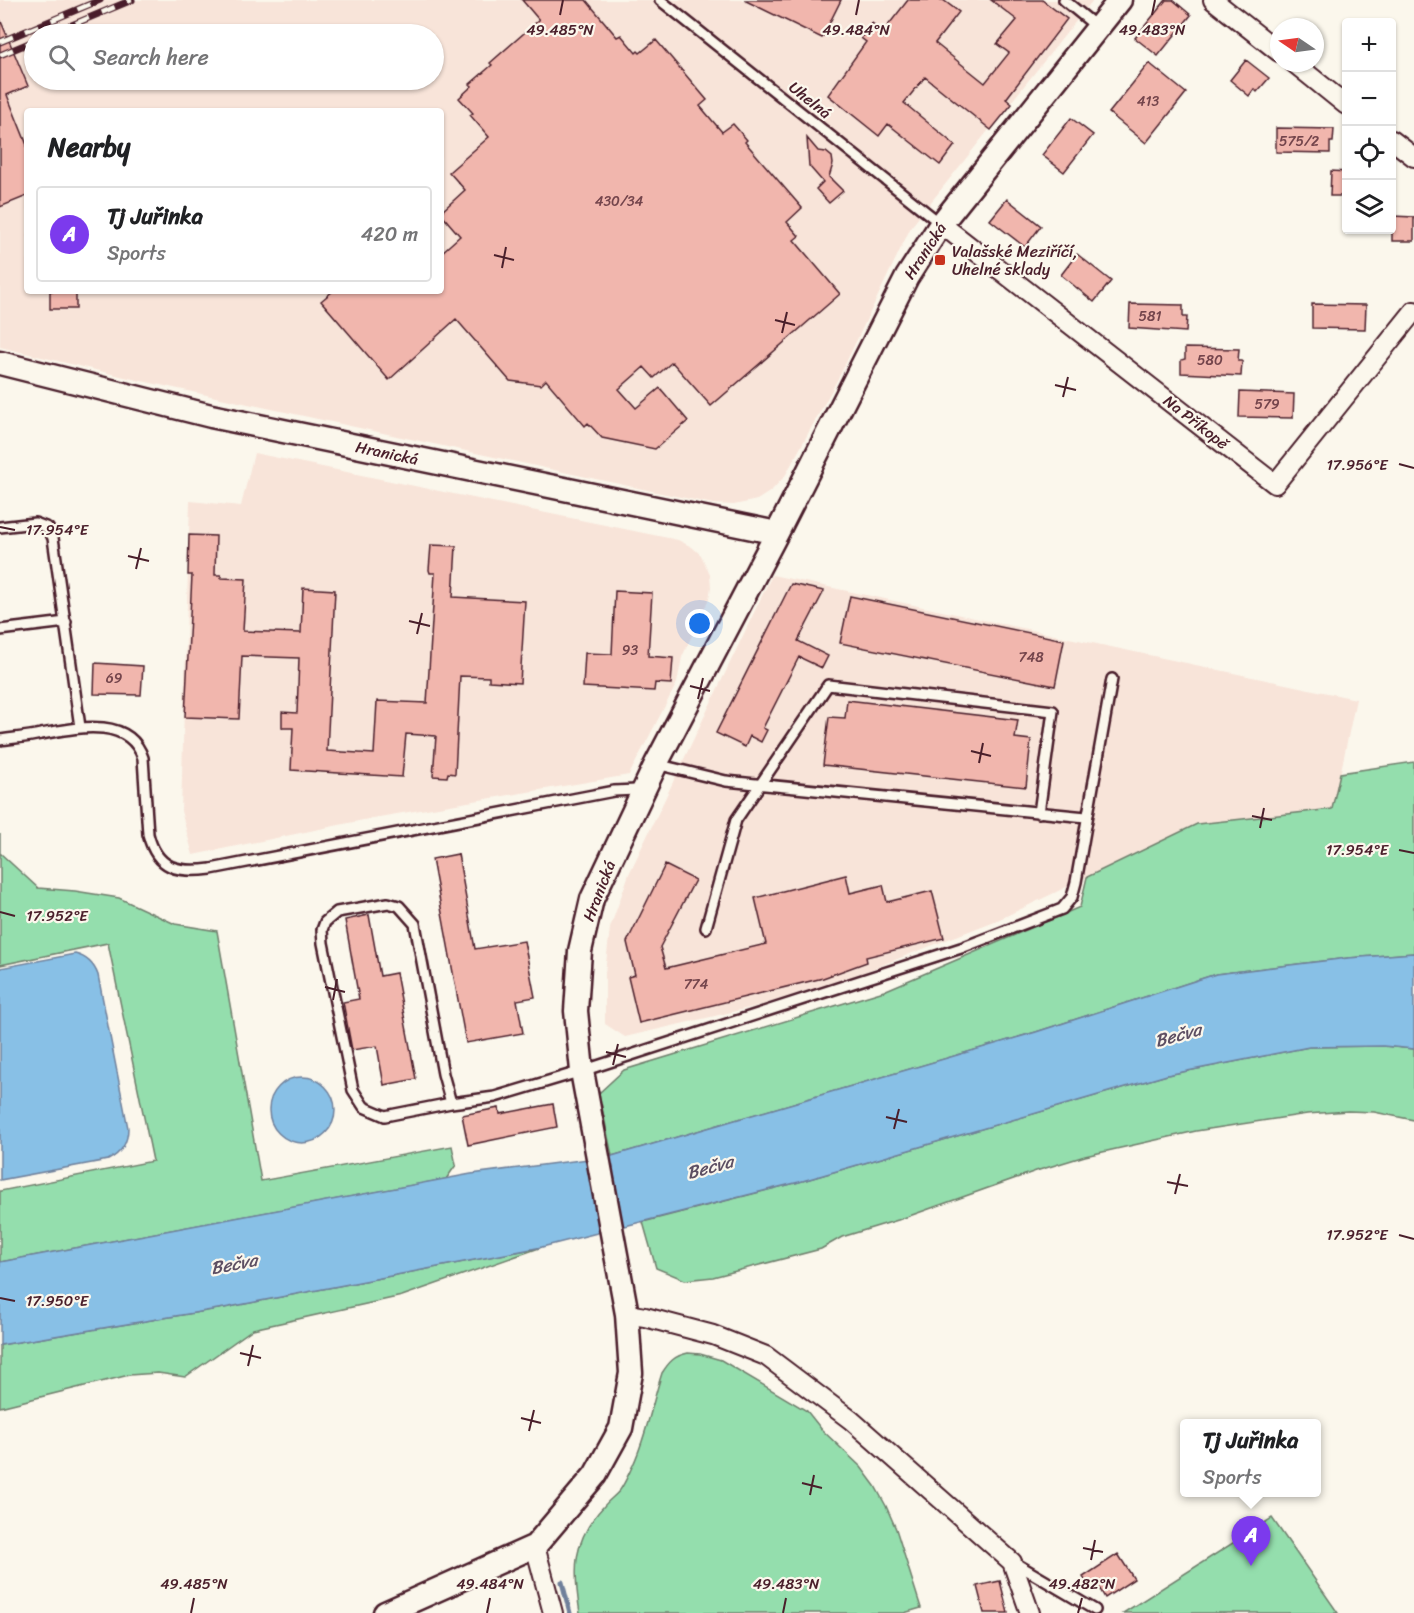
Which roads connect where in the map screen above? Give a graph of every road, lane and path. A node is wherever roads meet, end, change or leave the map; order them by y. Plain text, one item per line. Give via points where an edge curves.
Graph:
1 (660, 0) edge
2 (1064, 0) edge
3 (1120, 0) edge
4 (1213, 0) edge
5 (1098, 28) junction
6 (1270, 45) edge
7 (1305, 72) edge
8 (1342, 101) edge
9 (1396, 143) edge
10 (1414, 157) edge
11 (941, 224) junction
12 (1414, 311) edge
13 (0, 363) edge
14 (0, 527) edge
15 (777, 533) junction
16 (66, 622) junction
17 (0, 630) edge
18 (1112, 679) dead end
19 (80, 727) junction
20 (0, 740) edge
21 (656, 764) junction
22 (759, 784) junction
23 (642, 793) junction
24 (1039, 813) junction
25 (1086, 817) junction
26 (706, 928) dead end
27 (582, 1071) junction
28 (451, 1103) junction
29 (627, 1314) junction
30 (536, 1546) junction
31 (1012, 1562) junction
32 (1095, 1610) dead end
33 (385, 1613) edge
34 (553, 1613) edge
35 (1030, 1613) edge

1 - 11 lane, Uhelná
2 - 5 lane
3 - 5 street, Hranická
4 - 6 street
5 - 11 street, Hranická
7 - 8 street
9 - 10 street
11 - 12 street, Na Příkopě via 1275,484
11 - 15 street, Hranická via 907,277
13 - 15 street, Hranická via 211,416
14 - 16 lane via 35,523 48,528 53,538
15 - 21 street, Hranická
16 - 17 lane
16 - 19 lane
18 - 25 lane
19 - 20 lane
19 - 23 lane via 117,731 140,750 151,847 165,864 188,871 614,791
21 - 22 lane via 726,781
21 - 23 street, Hranická
22 - 24 lane
22 - 24 lane via 828,685 1053,711
22 - 26 lane via 736,820
23 - 27 street, Hranická via 598,885 585,926 576,992
24 - 25 lane
25 - 27 lane via 1072,897 1054,914
27 - 28 lane via 495,1097
27 - 29 street, Hranická
28 - 28 lane via 385,1116 364,1107 353,1090 322,930 337,912 388,903 399,906 415,924
29 - 30 street, Hranická via 631,1373 621,1428 595,1475
29 - 31 street via 712,1335 766,1356 851,1420
30 - 33 street
30 - 34 street
31 - 32 lane
31 - 35 street

